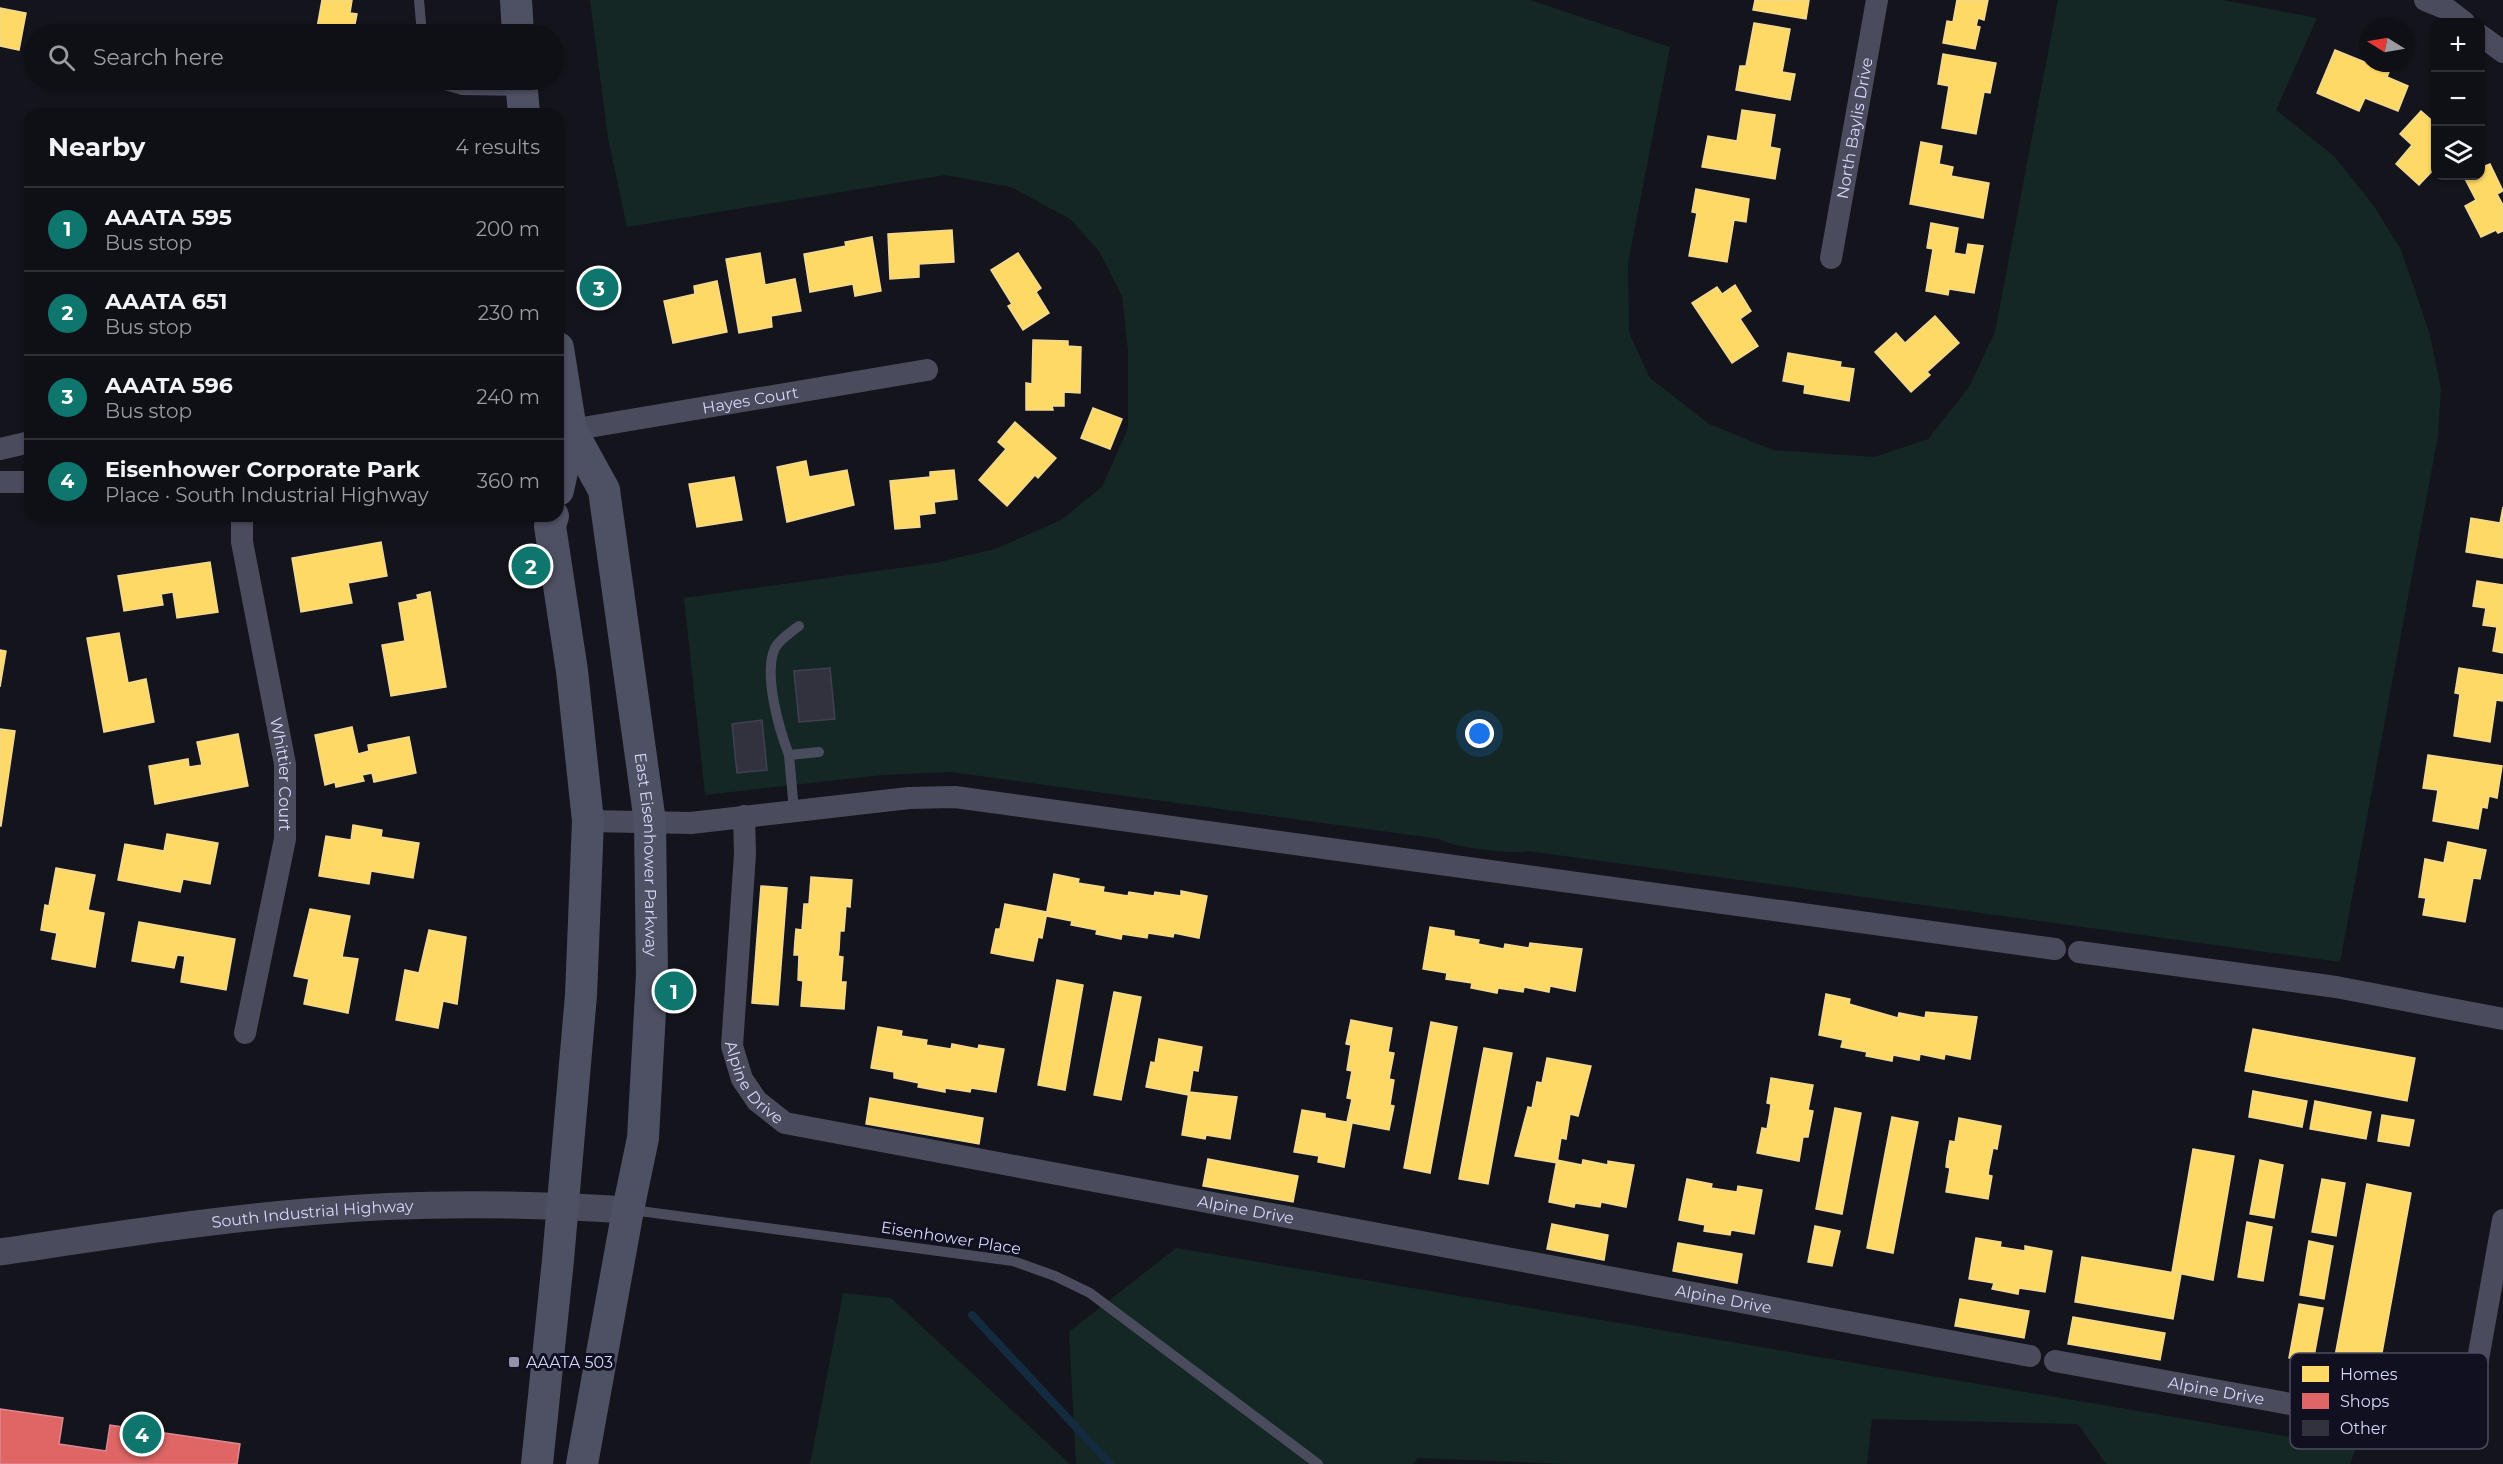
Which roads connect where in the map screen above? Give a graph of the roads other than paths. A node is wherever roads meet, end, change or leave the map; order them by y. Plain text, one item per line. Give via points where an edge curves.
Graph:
1 (419, 0) edge
2 (516, 0) edge
3 (1877, 0) edge
4 (2426, 0) edge
5 (2459, 18) edge
6 (421, 24) edge
7 (517, 24) edge
8 (2485, 38) edge
9 (2503, 52) edge
10 (462, 90) edge
11 (522, 95) edge
12 (1831, 258) dead end
13 (927, 370) dead end
14 (564, 431) edge
15 (24, 443) edge
16 (0, 448) edge
17 (0, 482) edge
18 (24, 482) edge
19 (242, 522) edge
20 (551, 522) edge
21 (800, 626) dead end
22 (819, 752) dead end
23 (789, 754) junction
24 (794, 811) junction
25 (744, 816) junction
26 (588, 821) junction
27 (650, 822) junction
28 (2055, 949) dead end
29 (2079, 952) dead end
30 (2503, 1018) edge
31 (245, 1033) dead end
32 (563, 1206) junction
33 (628, 1210) junction
34 (2503, 1220) edge
35 (0, 1252) edge
36 (2479, 1353) edge
37 (2030, 1356) dead end
38 (2055, 1360) dead end
39 (2290, 1404) edge
40 (537, 1464) edge
41 (582, 1464) edge
42 (1318, 1464) edge

1 - 6 lane
2 - 7 main road
3 - 12 street, North Baylis Drive
4 - 5 street
8 - 9 street
10 - 11 lane
13 - 14 street, Hayes Court
14 - 27 main road, East Eisenhower Parkway via 604,490
15 - 16 street
17 - 18 street
19 - 31 street, Whittier Court via 242,542 285,764 285,839
20 - 26 main road
21 - 23 lane via 776,646 770,666 780,731
22 - 23 lane
23 - 24 lane
24 - 25 street
24 - 28 street via 955,797
25 - 27 street via 703,822
25 - 37 street, Alpine Drive via 732,1046 747,1087 757,1101 785,1123
26 - 27 street
26 - 32 main road via 580,995
27 - 33 main road, East Eisenhower Parkway via 652,975 644,1138
29 - 30 street via 2336,987
32 - 33 street, South Industrial Highway
32 - 35 street, South Industrial Highway via 498,1204 308,1212 188,1224
32 - 40 main road
33 - 41 main road, East Eisenhower Parkway
33 - 42 lane, Eisenhower Place via 1001,1259 1035,1268 1090,1293
34 - 36 street, Alpine Drive
38 - 39 street, Alpine Drive

